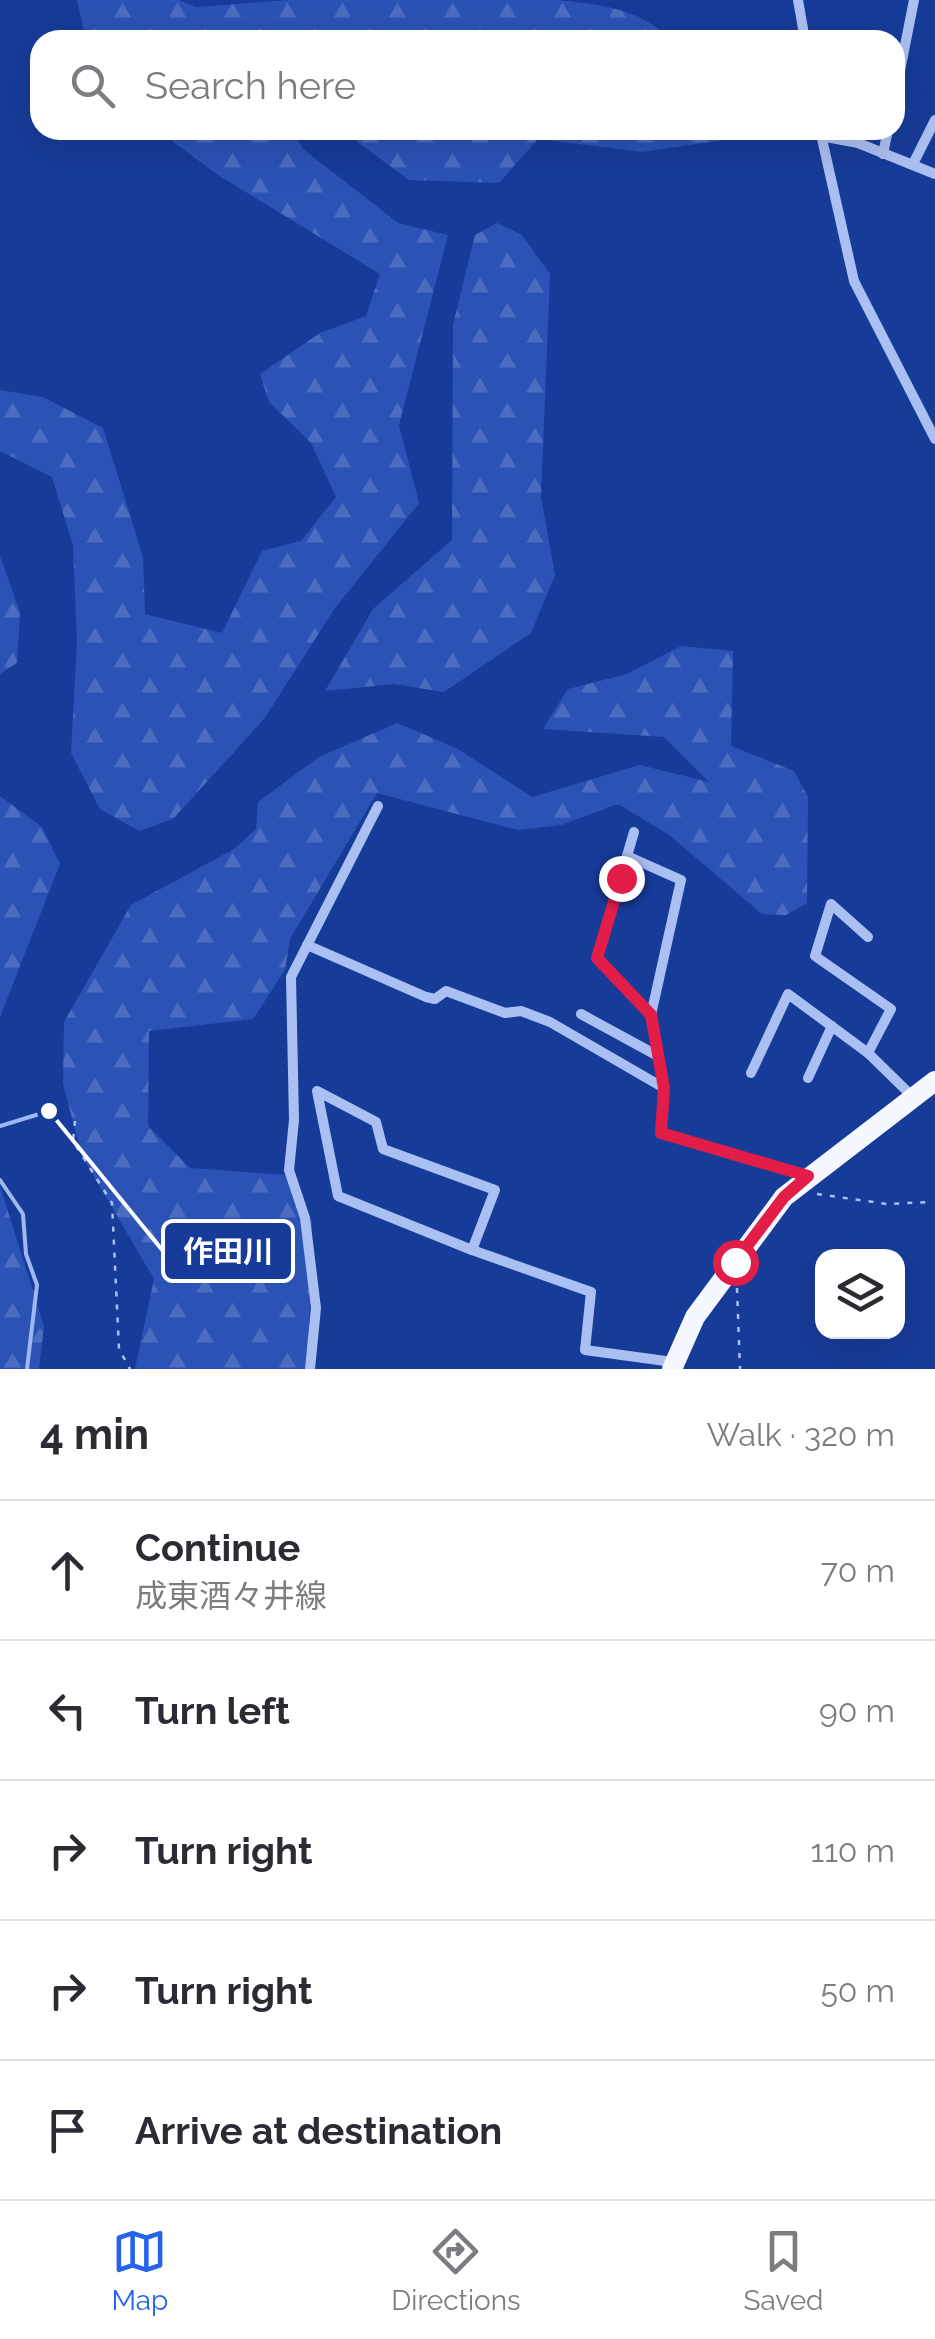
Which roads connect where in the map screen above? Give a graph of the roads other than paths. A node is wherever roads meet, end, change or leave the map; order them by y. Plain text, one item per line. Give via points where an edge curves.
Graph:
1 (798, 0) edge
2 (914, 0) edge
3 (803, 30) edge
4 (905, 45) edge
5 (935, 120) edge
6 (822, 140) edge
7 (850, 140) edge
8 (886, 140) edge
9 (884, 154) junction
10 (913, 164) junction
11 (935, 174) edge
12 (935, 439) edge
13 (378, 806) dead end
14 (634, 832) dead end
15 (628, 856) junction
16 (868, 937) dead end
17 (307, 945) junction
18 (582, 1014) dead end
19 (651, 1015) junction
20 (832, 1026) junction
21 (868, 1053) junction
22 (658, 1056) junction
23 (751, 1073) dead end
24 (808, 1078) dead end
25 (935, 1081) edge
26 (664, 1088) junction
27 (913, 1097) junction
28 (803, 1180) junction
29 (472, 1250) junction
30 (673, 1366) edge
31 (310, 1369) edge

1 - 3 street
2 - 4 street
5 - 10 street
6 - 12 street via 854,281
7 - 9 street
8 - 9 street
9 - 10 street
10 - 11 street
13 - 17 street
14 - 15 street
15 - 19 street via 597,958
15 - 19 street via 682,880
16 - 21 street via 831,904 816,956 890,1008
17 - 26 street via 426,997 446,991 550,1022
17 - 31 street via 291,978 289,1170 305,1218 316,1308
18 - 22 street
19 - 22 street
20 - 21 street
20 - 23 street via 788,994
20 - 24 street
21 - 27 street
22 - 26 street
25 - 27 main road
26 - 28 street via 665,1136
27 - 28 main road
28 - 30 main road via 696,1316
29 - 29 street via 495,1190 383,1150 376,1122 317,1091 338,1196
29 - 30 street via 592,1292 585,1350

